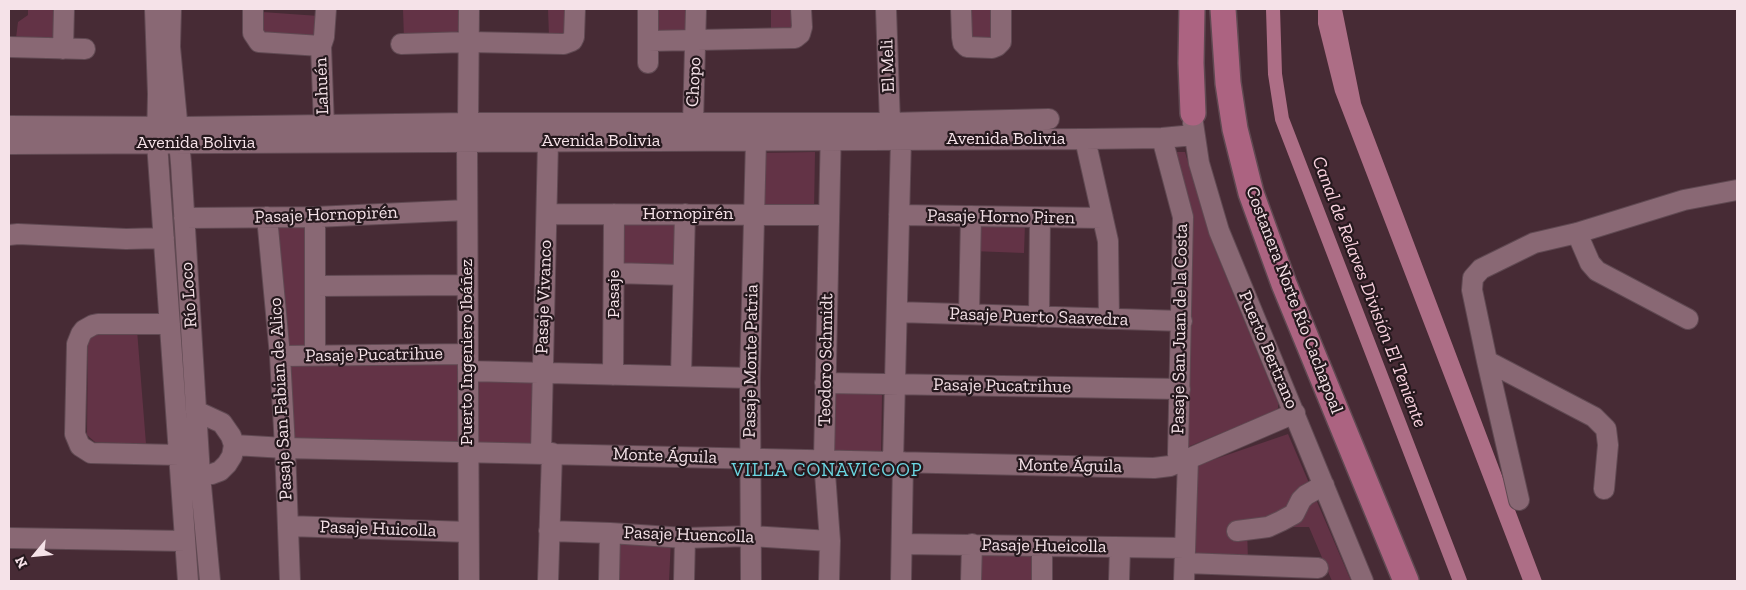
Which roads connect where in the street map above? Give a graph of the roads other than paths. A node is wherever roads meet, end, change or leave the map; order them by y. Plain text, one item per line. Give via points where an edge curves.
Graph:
1 (64, 9) edge
2 (154, 9) edge
3 (171, 9) edge
4 (253, 9) edge
5 (326, 9) edge
6 (469, 9) edge
7 (574, 9) edge
8 (648, 9) edge
9 (696, 9) edge
10 (801, 9) edge
11 (886, 9) edge
12 (962, 9) edge
13 (1001, 9) edge
14 (1192, 9) edge
15 (1223, 9) edge
16 (648, 41) junction
17 (696, 41) junction
18 (469, 42) junction
19 (401, 44) dead end
20 (321, 46) junction
21 (9, 47) edge
22 (63, 49) junction
23 (85, 49) dead end
24 (648, 63) dead end
25 (1049, 118) dead end
26 (692, 123) junction
27 (890, 123) junction
28 (1193, 124) junction
29 (9, 126) edge
30 (324, 126) junction
31 (831, 131) junction
32 (468, 133) junction
33 (168, 135) junction
34 (1162, 138) junction
35 (901, 139) junction
36 (1085, 139) junction
37 (756, 140) junction
38 (548, 142) junction
39 (9, 144) edge
40 (1737, 190) edge
41 (467, 210) junction
42 (547, 214) junction
43 (614, 214) junction
44 (685, 214) junction
45 (754, 214) junction
46 (829, 215) junction
47 (899, 215) junction
48 (971, 216) junction
49 (268, 217) junction
50 (315, 217) junction
51 (184, 218) junction
52 (1040, 218) junction
53 (1103, 218) junction
54 (1577, 233) junction
55 (9, 235) edge
56 (164, 238) junction
57 (614, 273) junction
58 (683, 275) junction
59 (467, 285) junction
60 (315, 286) junction
61 (897, 312) junction
62 (968, 314) junction
63 (1039, 317) junction
64 (1109, 319) junction
65 (1688, 319) dead end
66 (1182, 321) junction
67 (170, 324) junction
68 (316, 355) junction
69 (280, 356) junction
70 (1487, 361) junction
71 (468, 362) junction
72 (542, 373) junction
73 (613, 375) junction
74 (681, 376) junction
75 (750, 378) junction
76 (825, 383) junction
77 (895, 384) junction
78 (1180, 389) junction
79 (196, 411) junction
80 (1295, 413) junction
81 (234, 445) junction
82 (285, 448) junction
83 (468, 451) junction
84 (546, 453) junction
85 (179, 455) junction
86 (750, 458) junction
87 (824, 460) junction
88 (1184, 461) junction
89 (898, 462) junction
90 (200, 474) junction
91 (1324, 486) junction
92 (1604, 489) dead end
93 (1519, 500) dead end
94 (288, 526) junction
95 (549, 531) junction
96 (1237, 531) dead end
97 (468, 532) junction
98 (610, 532) junction
99 (751, 536) junction
100 (9, 538) edge
101 (685, 538) junction
102 (185, 541) junction
103 (830, 541) junction
104 (902, 544) junction
105 (972, 544) junction
106 (1042, 547) junction
107 (1120, 548) junction
108 (1185, 564) edge
109 (1318, 568) dead end
110 (188, 581) edge
111 (210, 581) edge
112 (290, 581) edge
113 (469, 581) edge
114 (548, 581) edge
115 (609, 581) edge
116 (684, 581) edge
117 (751, 581) edge
118 (829, 581) edge
119 (902, 581) edge
120 (971, 581) edge
121 (1042, 581) edge
122 (1119, 581) edge
123 (1363, 581) edge
124 (1406, 581) edge

1 - 22 street
2 - 33 street, Río Loco via 158,94
3 - 33 street, Río Loco
4 - 20 street via 253,33 258,42
5 - 20 street, Lahuén
6 - 18 street, Puerto Ingeniero Ibáñez
7 - 18 street via 572,41 560,44
8 - 16 street
9 - 17 street, Chopo
10 - 17 street via 802,27 795,38
11 - 27 street, El Meli
12 - 13 street via 963,43 967,47 992,48 1001,42
14 - 28 main road
15 - 124 main road, Costanera Norte Río Cachapoal via 1233,122 1253,201
16 - 17 street
16 - 24 street
17 - 26 street, Chopo
18 - 19 street
18 - 32 street, Puerto Ingeniero Ibáñez
20 - 30 street, Lahuén
21 - 22 street
22 - 23 street
25 - 27 street, Avenida Bolivia
26 - 31 street, Avenida Bolivia
26 - 32 street, Avenida Bolivia
27 - 31 street, Avenida Bolivia
28 - 34 street, Avenida Bolivia
28 - 80 street, Puerto Bertrano via 1203,182 1219,231
29 - 33 street, Avenida Bolivia
30 - 32 street, Avenida Bolivia
30 - 33 street, Avenida Bolivia
31 - 35 street, Avenida Bolivia
31 - 37 street, Avenida Bolivia
31 - 46 street, Teodoro Schmidt
32 - 33 street, Avenida Bolivia
32 - 38 street, Avenida Bolivia
32 - 41 street, Puerto Ingeniero Ibáñez
33 - 39 street, Avenida Bolivia
33 - 51 street, Río Loco
33 - 56 street, Río Loco
34 - 36 street, Avenida Bolivia
34 - 66 street, Pasaje San Juan de la Costa via 1183,217
35 - 36 street, Avenida Bolivia
35 - 47 street
36 - 53 street
37 - 38 street, Avenida Bolivia
37 - 45 street, Pasaje Monte Patria
38 - 42 street, Pasaje Vivanco
40 - 54 street via 1684,200
41 - 50 street, Pasaje Hornopirén
41 - 59 street, Puerto Ingeniero Ibáñez
42 - 43 street, Hornopirén
42 - 72 street, Pasaje Vivanco
43 - 44 street, Hornopirén
43 - 57 street, Pasaje
44 - 45 street, Hornopirén
44 - 58 street
45 - 46 street, Hornopirén
45 - 75 street, Pasaje Monte Patria
46 - 76 street, Teodoro Schmidt
47 - 48 street, Pasaje Horno Piren
47 - 61 street
48 - 52 street, Pasaje Horno Piren
48 - 62 street
49 - 50 street, Pasaje Hornopirén
49 - 51 street, Pasaje Hornopirén
49 - 69 street, Pasaje San Fabian de Alico
50 - 60 street
51 - 79 street, Río Loco
52 - 53 street, Pasaje Horno Piren
52 - 63 street
53 - 64 street via 1108,241
54 - 65 street via 1597,272
54 - 70 street via 1534,243 1481,269 1473,278 1472,290
55 - 56 street
56 - 67 street, Río Loco
57 - 58 street
57 - 73 street, Pasaje
58 - 74 street
59 - 60 street
59 - 71 street, Puerto Ingeniero Ibáñez
60 - 68 street
61 - 62 street, Pasaje Puerto Saavedra
61 - 77 street
62 - 63 street, Pasaje Puerto Saavedra
63 - 64 street, Pasaje Puerto Saavedra
64 - 66 street, Pasaje Puerto Saavedra
66 - 78 street, Pasaje San Juan de la Costa
67 - 85 street, Río Loco
67 - 85 street via 98,324 80,334 75,434 80,446 91,453
68 - 69 street, Pasaje Pucatrihue
68 - 71 street, Pasaje Pucatrihue
69 - 82 street, Pasaje San Fabian de Alico
70 - 92 street via 1594,416 1606,429 1608,445
70 - 93 street
71 - 72 street, Pasaje Pucatrihue
71 - 83 street, Puerto Ingeniero Ibáñez
72 - 73 street, Pasaje Pucatrihue
72 - 84 street, Pasaje Vivanco
73 - 74 street, Pasaje Pucatrihue
74 - 75 street, Pasaje Pucatrihue
75 - 86 street, Pasaje Monte Patria
76 - 77 street, Pasaje Pucatrihue
76 - 87 street, Teodoro Schmidt
77 - 78 street, Pasaje Pucatrihue
77 - 89 street
78 - 88 street, Pasaje San Juan de la Costa via 1178,454
79 - 81 street via 222,423 232,436
79 - 90 street, Río Loco
80 - 88 street, Monte Águila
80 - 91 street, Puerto Bertrano
81 - 82 street, Monte Águila
81 - 90 street via 232,456 220,471
82 - 83 street, Monte Águila
82 - 94 street, Pasaje San Fabian de Alico
83 - 84 street, Monte Águila
83 - 97 street, Puerto Ingeniero Ibáñez
84 - 86 street, Monte Águila
84 - 95 street, Pasaje Vivanco
85 - 102 street, Río Loco
86 - 87 street, Monte Águila
86 - 99 street, Pasaje Monte Patria
87 - 89 street, Monte Águila
87 - 103 street, Teodoro Schmidt
88 - 89 street, Monte Águila via 1154,468
88 - 108 street, Pasaje San Juan de la Costa
89 - 104 street
90 - 111 street, Río Loco
91 - 96 street via 1306,494 1294,514 1282,522
91 - 123 street, Puerto Bertrano
94 - 97 street, Pasaje Huicolla
94 - 112 street, Pasaje San Fabian de Alico
95 - 98 street, Pasaje Huencolla
95 - 114 street, Pasaje Vivanco
97 - 113 street, Puerto Ingeniero Ibáñez
98 - 101 street, Pasaje Huencolla
98 - 115 street
99 - 101 street, Pasaje Huencolla
99 - 103 street, Pasaje Huencolla
99 - 117 street, Pasaje Monte Patria
100 - 102 street
101 - 116 street
102 - 110 street, Río Loco
103 - 118 street, Teodoro Schmidt
104 - 105 street, Pasaje Hueicolla
104 - 119 street
105 - 106 street, Pasaje Hueicolla
105 - 120 street
106 - 107 street, Pasaje Hueicolla
106 - 121 street
107 - 108 street, Pasaje Hueicolla
107 - 122 street
108 - 109 street, Pasaje Hueicolla

